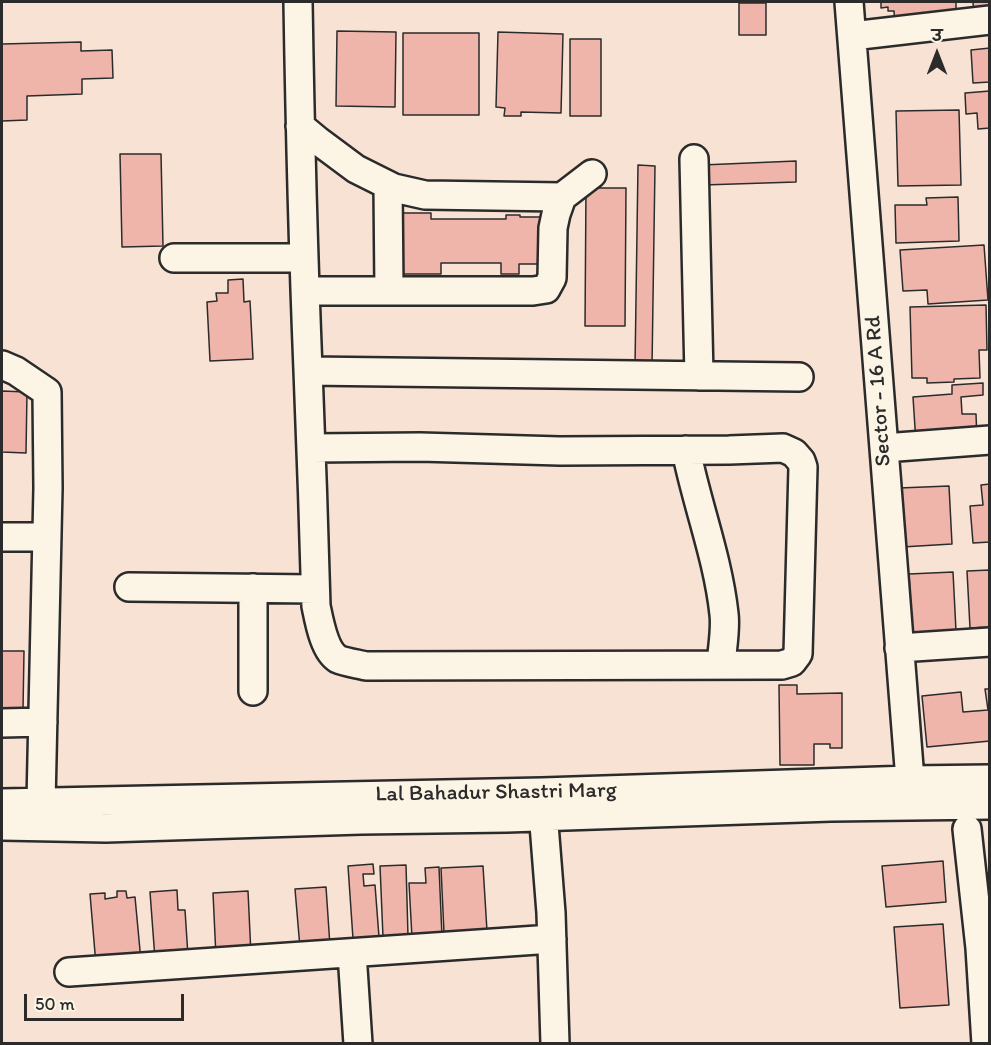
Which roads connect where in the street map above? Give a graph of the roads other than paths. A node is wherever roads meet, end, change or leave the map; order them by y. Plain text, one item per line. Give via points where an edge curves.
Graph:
1 (298, 2) edge
2 (849, 2) edge
3 (990, 20) edge
4 (852, 36) junction
5 (300, 126) junction
6 (694, 159) dead end
7 (591, 174) dead end
8 (388, 185) junction
9 (562, 197) junction
10 (174, 258) dead end
11 (304, 258) junction
12 (305, 291) junction
13 (389, 291) junction
14 (2, 365) edge
15 (308, 371) junction
16 (699, 376) junction
17 (799, 377) dead end
18 (990, 440) edge
19 (312, 448) junction
20 (884, 448) junction
21 (686, 450) junction
22 (2, 537) edge
23 (47, 537) junction
24 (129, 587) dead end
25 (253, 588) junction
26 (315, 589) junction
27 (990, 642) edge
28 (899, 648) junction
29 (721, 665) junction
30 (253, 692) dead end
31 (43, 722) junction
32 (2, 723) edge
33 (990, 779) edge
34 (910, 793) junction
35 (2, 803) edge
36 (543, 804) junction
37 (990, 805) edge
38 (42, 814) junction
39 (2, 826) edge
40 (968, 829) dead end
41 (552, 939) junction
42 (985, 948) edge
43 (352, 953) junction
44 (69, 972) dead end
45 (358, 1044) edge
46 (555, 1044) edge
47 (986, 1044) edge

1 - 5 street
2 - 4 street, Sector - 16 A Rd
3 - 4 street
4 - 20 street, Sector - 16 A Rd
5 - 8 street via 356,169
5 - 11 street
6 - 16 street
7 - 9 street
8 - 9 street via 425,195
8 - 13 street
9 - 13 street via 553,228 552,278 546,289
10 - 11 street
11 - 12 street
12 - 13 street
12 - 15 street
14 - 23 street via 47,392
15 - 16 street
15 - 19 street
16 - 17 street
18 - 20 street
19 - 21 street
19 - 26 street
20 - 28 street, Sector - 16 A Rd
21 - 29 street via 724,616
21 - 29 street via 783,448 794,453 803,467 798,654 792,662 782,665
22 - 23 street
23 - 31 street
24 - 25 street
25 - 26 street
25 - 30 street
26 - 29 street via 320,626 328,647 337,658 366,666
27 - 28 street
28 - 34 street, Sector - 16 A Rd
31 - 32 street
31 - 38 street
33 - 34 street
34 - 36 street via 831,807
34 - 37 street
35 - 38 street
36 - 38 street via 106,828
36 - 41 street
38 - 39 street
40 - 42 street
41 - 43 street
41 - 46 street
42 - 47 street
43 - 44 street
43 - 45 street

